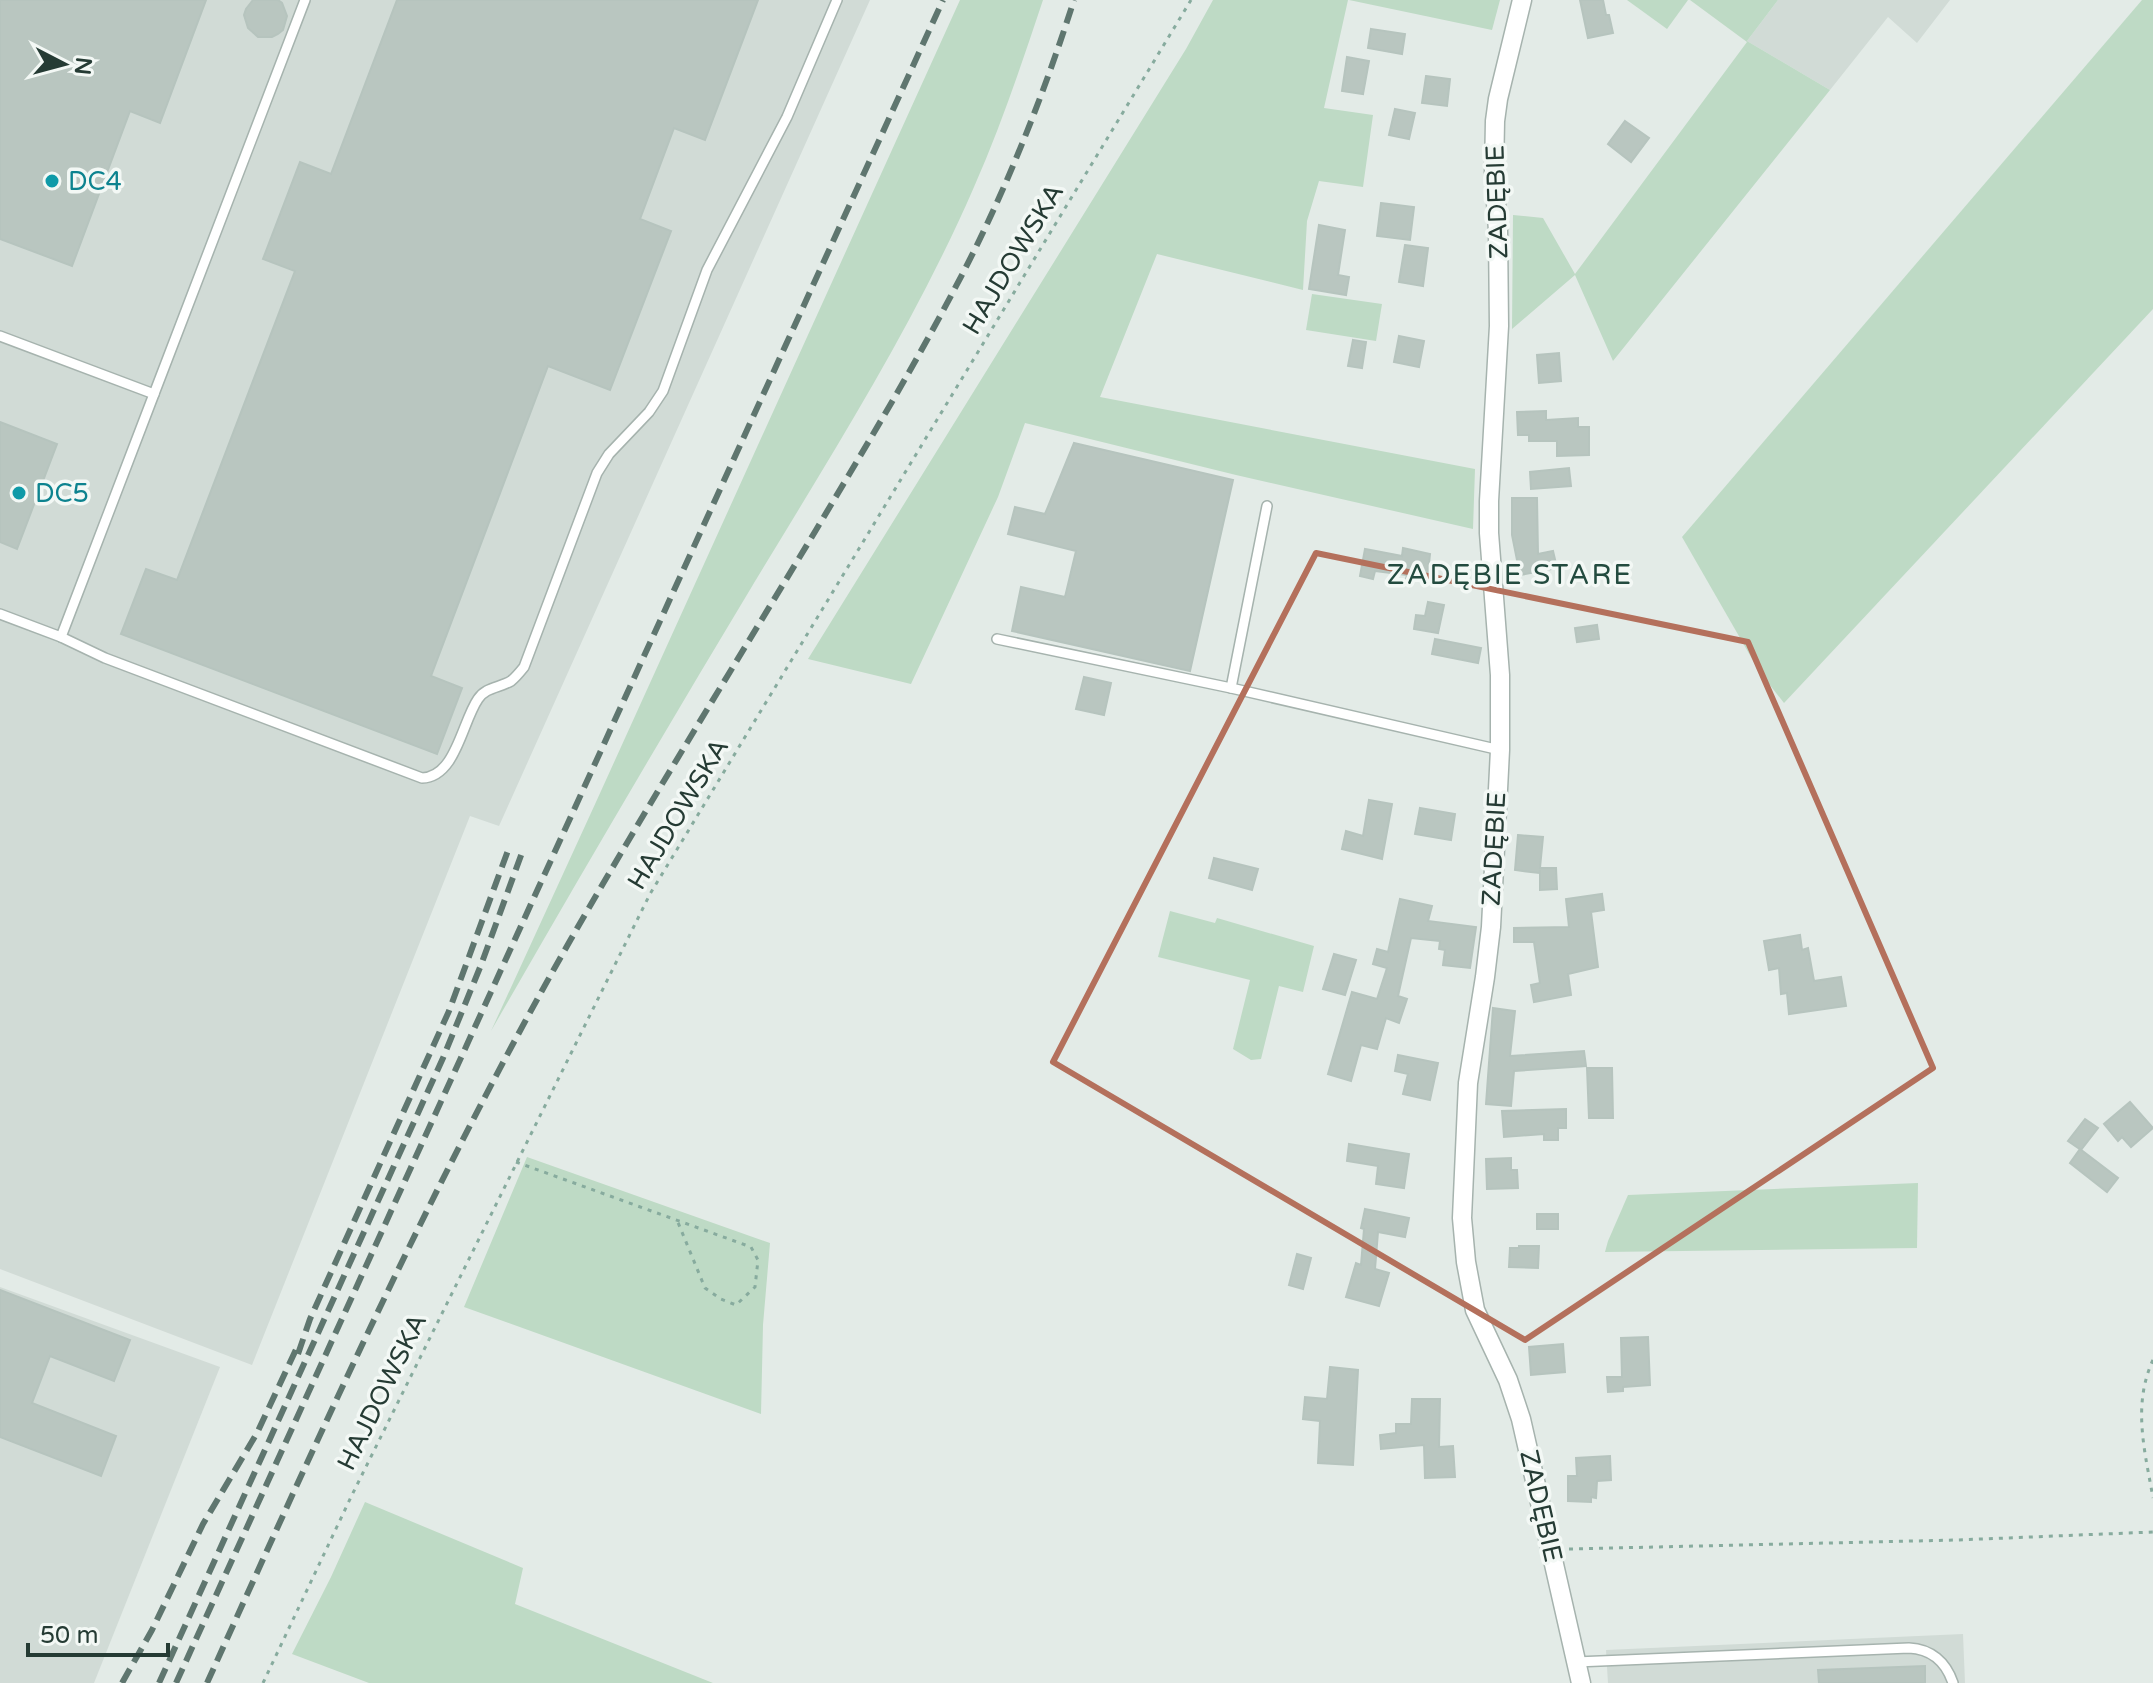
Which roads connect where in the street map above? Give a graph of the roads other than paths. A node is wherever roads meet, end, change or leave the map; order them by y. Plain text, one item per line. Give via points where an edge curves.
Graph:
1 (305, 0) edge
2 (837, 0) edge
3 (1522, 0) edge
4 (0, 336) edge
5 (154, 394) junction
6 (1267, 506) dead end
7 (0, 614) edge
8 (61, 637) junction
9 (997, 639) dead end
10 (1231, 688) junction
11 (1500, 750) junction
12 (1576, 1662) junction
13 (1581, 1683) edge
14 (1953, 1683) edge

1 - 5 lane
2 - 8 lane via 787,117 707,270 663,391 597,473 524,667 515,678 479,697 438,775 422,778
3 - 11 street, ZADĘBIE via 1498,99 1494,144 1499,326 1489,533
4 - 5 lane
5 - 8 lane
6 - 10 lane
7 - 8 lane
9 - 10 lane
10 - 11 lane
11 - 12 street, ZADĘBIE via 1491,927 1468,1083 1463,1239 1475,1310 1514,1397
12 - 13 street, ZADĘBIE
12 - 14 lane via 1909,1648 1940,1660

